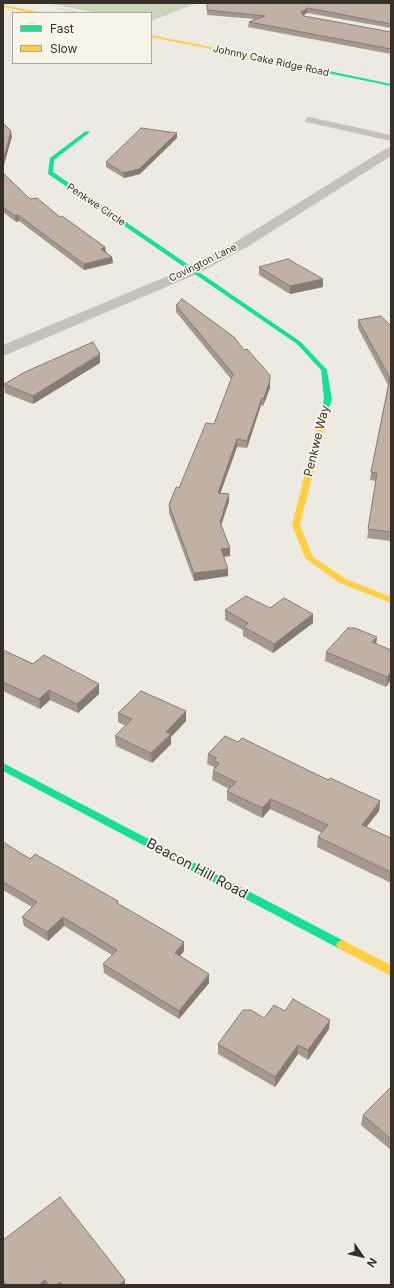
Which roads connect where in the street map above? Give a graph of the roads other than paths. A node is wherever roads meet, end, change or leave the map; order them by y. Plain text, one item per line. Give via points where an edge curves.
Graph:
1 (3, 6) edge
2 (33, 12) edge
3 (152, 36) edge
4 (391, 85) edge
5 (310, 120) dead end
6 (88, 132) dead end
7 (391, 138) edge
8 (387, 157) edge
9 (192, 271) junction
10 (3, 351) edge
11 (391, 600) edge
12 (3, 767) edge
13 (391, 971) edge

1 - 2 street
3 - 4 street, Johnny Cake Ridge Road
5 - 7 lane
6 - 9 street, Penkwe Circle via 52,159 50,173
8 - 9 street, Covington Lane
9 - 10 street, Covington Lane
9 - 11 street, Penkwe Way via 299,343 324,370 328,399 296,525 309,558 343,581
12 - 13 street, Beacon Hill Road

